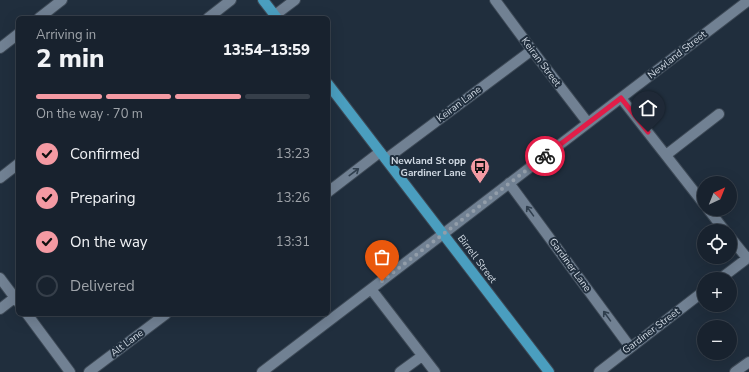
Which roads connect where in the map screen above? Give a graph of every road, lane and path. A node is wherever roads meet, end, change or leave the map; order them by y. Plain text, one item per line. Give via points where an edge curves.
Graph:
1 (62, 0) edge
2 (231, 0) edge
3 (263, 0) edge
4 (296, 0) edge
5 (495, 0) edge
6 (749, 0) edge
7 (42, 16) edge
8 (211, 16) edge
9 (275, 16) edge
10 (277, 16) edge
11 (16, 36) edge
12 (0, 48) edge
13 (532, 50) junction
14 (330, 87) edge
15 (621, 98) junction
16 (719, 114) dead end
17 (588, 123) junction
18 (666, 155) junction
19 (383, 156) junction
20 (16, 166) edge
21 (0, 178) edge
22 (510, 183) junction
23 (330, 191) edge
24 (697, 195) edge
25 (714, 216) edge
26 (720, 224) edge
27 (443, 234) junction
28 (737, 245) edge
29 (748, 258) edge
30 (729, 272) edge
31 (0, 278) edge
32 (371, 289) junction
33 (697, 296) edge
34 (16, 298) edge
35 (16, 300) edge
36 (0, 309) edge
37 (28, 316) edge
38 (163, 316) edge
39 (630, 347) junction
40 (422, 356) junction
41 (749, 362) edge
42 (547, 371) edge
43 (70, 372) edge
44 (89, 372) edge
45 (262, 372) edge
46 (400, 372) edge
47 (435, 372) edge
48 (599, 372) edge
49 (735, 372) edge

1 - 7 street
2 - 8 street
3 - 9 main road
4 - 10 street
5 - 13 street, Keiran Street
6 - 15 street, Newland Street
11 - 12 street
13 - 17 street, Keiran Street
13 - 19 street, Keiran Lane
14 - 19 main road, Birrell Street
15 - 17 street, Newland Street
15 - 18 street
16 - 18 street
17 - 22 street, Newland Street
18 - 24 street
23 -> 19 street
19 - 27 main road, Birrell Street
20 - 21 street
22 - 27 street, Newland Street
39 -> 22 street, Gardiner Lane
25 - 26 street
27 - 32 street, Newland Street
27 - 42 main road, Birrell Street
28 - 29 street
29 - 30 street
31 - 34 street
32 - 40 street
32 - 45 street, Newland Street
33 - 39 street, Gardiner Street
35 - 36 street
37 - 43 street
38 - 44 street, Alt Lane
39 - 48 street, Gardiner Street
40 - 46 street
40 - 47 street
41 - 49 street

